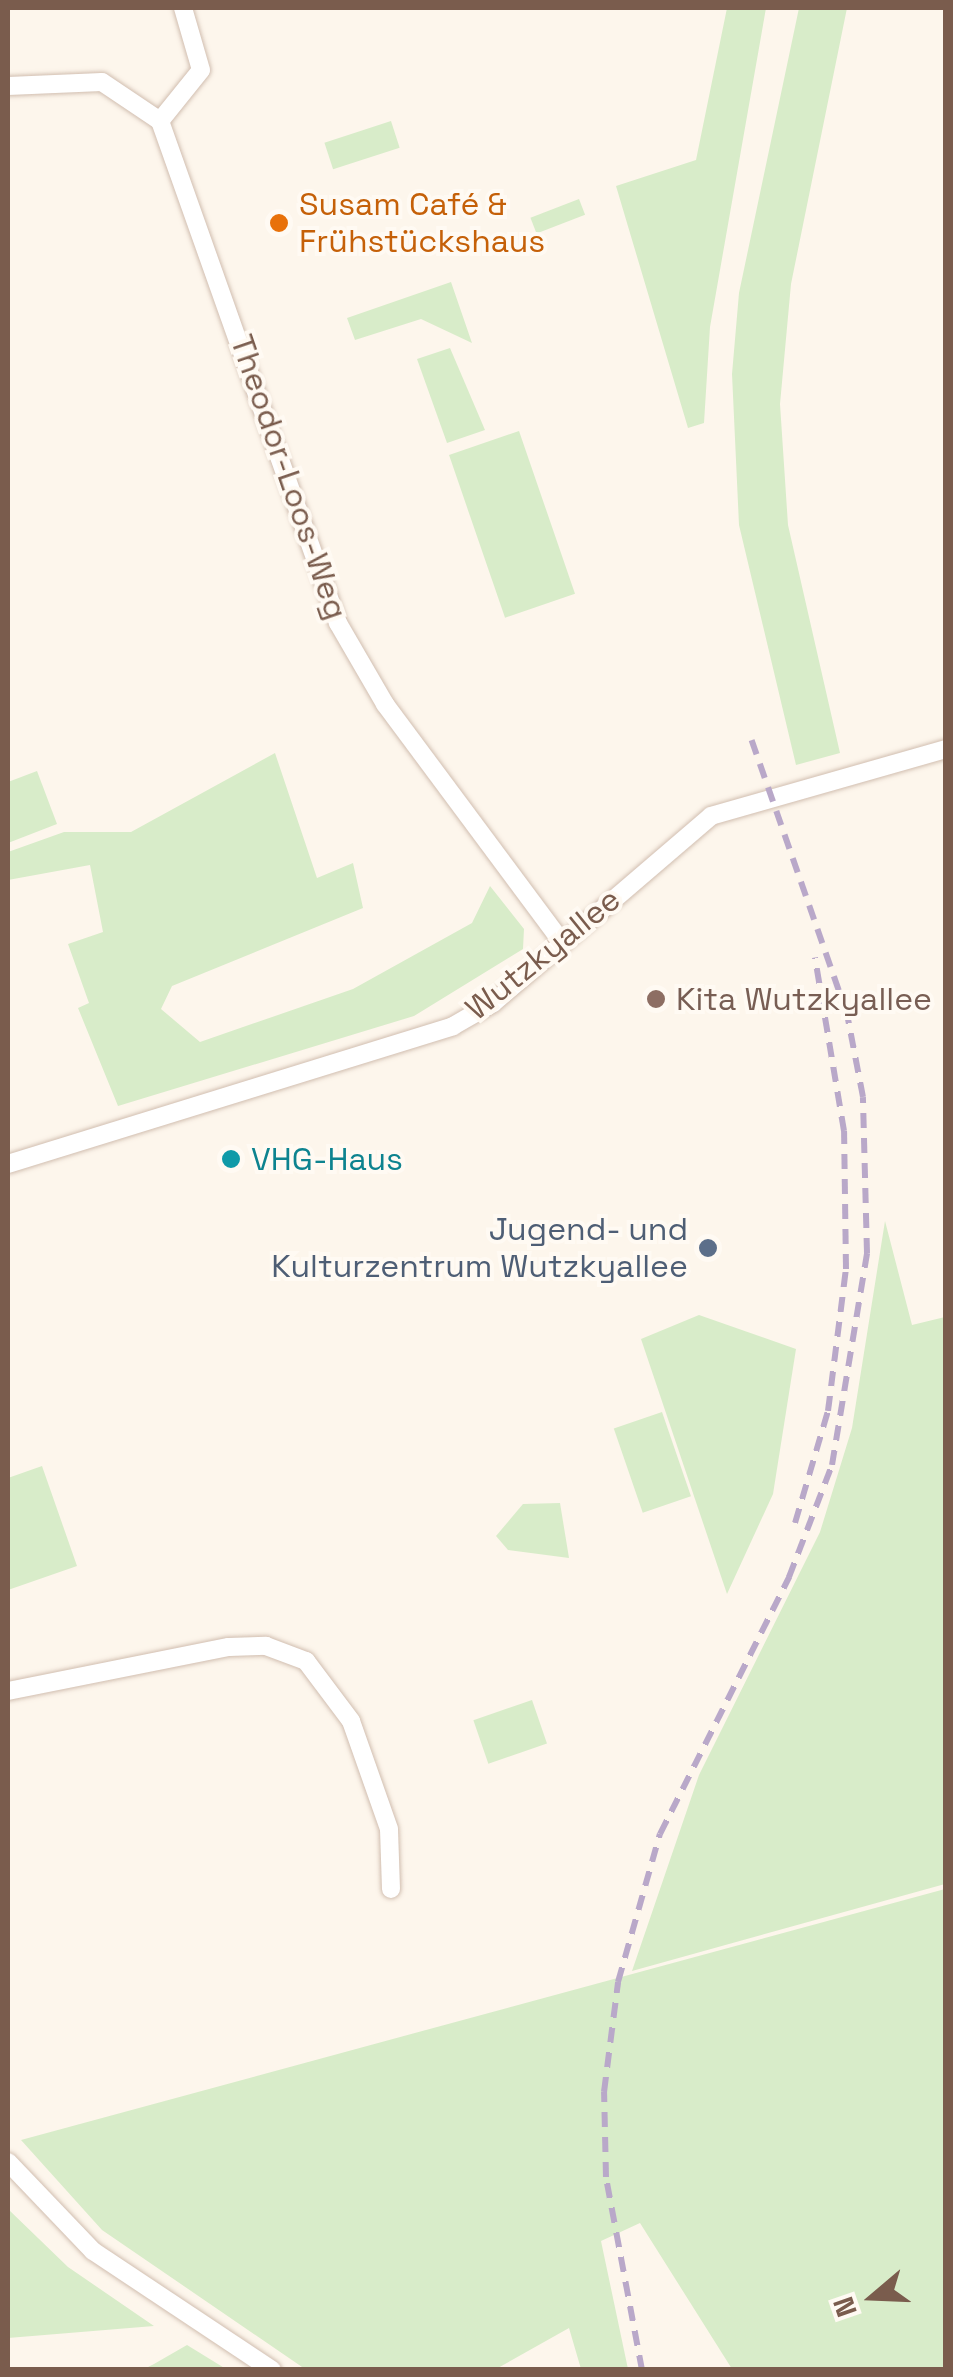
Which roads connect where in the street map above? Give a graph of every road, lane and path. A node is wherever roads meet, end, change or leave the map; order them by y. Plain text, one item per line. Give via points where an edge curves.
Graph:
1 (183, 8) edge
2 (8, 86) edge
3 (160, 121) junction
4 (946, 749) edge
5 (562, 942) junction
6 (8, 1164) edge
7 (8, 1691) edge
8 (391, 1889) dead end
9 (8, 2162) edge
10 (272, 2370) edge

1 - 3 street via 201,70
2 - 3 street via 102,82
3 - 5 street, Theodor-Loos-Weg via 338,623 386,704
4 - 5 street, Wutzkyallee via 711,816
5 - 6 street, Wutzkyallee via 493,1003 421,1039
7 - 8 street via 229,1647 266,1646 306,1661 351,1721 390,1829
9 - 10 street via 94,2251

